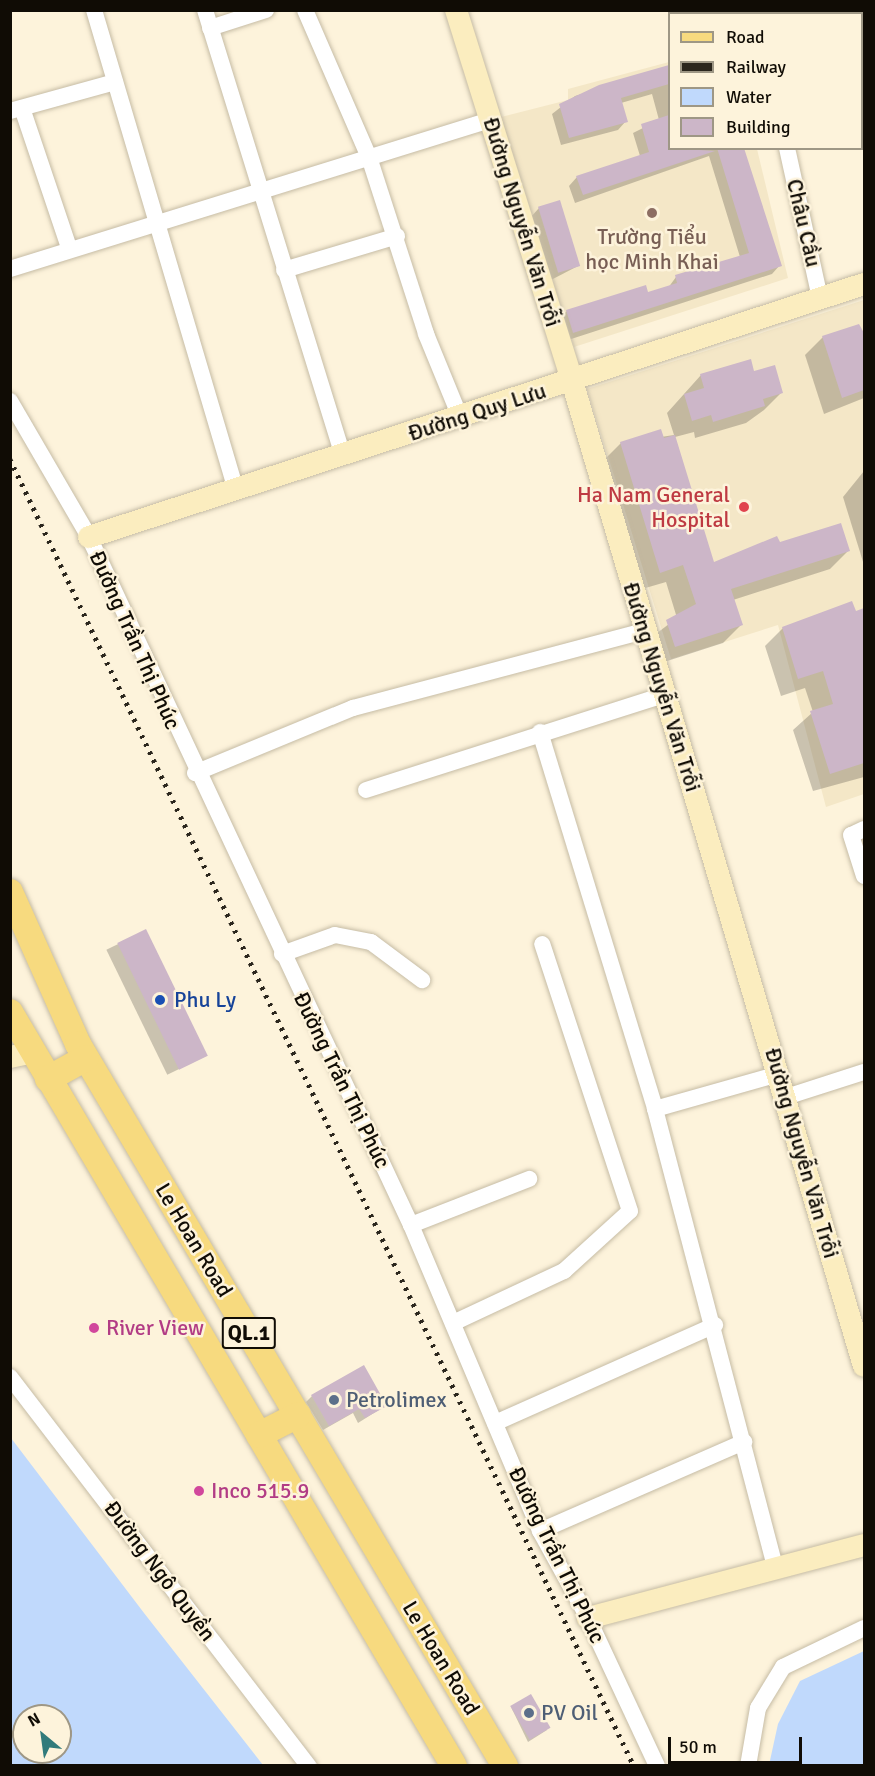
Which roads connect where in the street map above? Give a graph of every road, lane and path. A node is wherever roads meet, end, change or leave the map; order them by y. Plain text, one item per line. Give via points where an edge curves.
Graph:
1 (93, 10) edge
2 (205, 10) edge
3 (266, 10) edge
4 (306, 10) edge
5 (456, 10) edge
6 (210, 28) junction
7 (115, 82) junction
8 (16, 109) edge
9 (490, 120) junction
10 (787, 150) edge
11 (369, 157) junction
12 (259, 190) junction
13 (156, 221) junction
14 (397, 236) junction
15 (69, 248) junction
16 (10, 269) edge
17 (285, 270) junction
18 (864, 285) edge
19 (820, 298) junction
20 (572, 381) junction
21 (10, 401) edge
22 (460, 417) junction
23 (343, 455) junction
24 (236, 490) junction
25 (89, 537) junction
26 (645, 631) junction
27 (664, 695) junction
28 (540, 732) junction
29 (195, 773) junction
30 (366, 790) dead end
31 (864, 830) edge
32 (864, 876) edge
33 (10, 892) edge
34 (542, 944) dead end
35 (282, 954) junction
36 (422, 980) dead end
37 (10, 1012) edge
38 (22, 1055) edge
39 (86, 1058) junction
40 (864, 1072) edge
41 (779, 1074) junction
42 (48, 1079) junction
43 (786, 1097) junction
44 (655, 1108) junction
45 (529, 1179) dead end
46 (411, 1225) junction
47 (453, 1323) junction
48 (715, 1325) junction
49 (864, 1365) edge
50 (10, 1377) edge
51 (298, 1415) junction
52 (495, 1423) junction
53 (259, 1436) junction
54 (744, 1442) junction
55 (540, 1531) junction
56 (864, 1545) edge
57 (776, 1569) junction
58 (588, 1618) junction
59 (864, 1628) edge
60 (498, 1763) edge
61 (309, 1766) edge
62 (454, 1766) edge
63 (657, 1766) edge
64 (748, 1766) edge

1 - 7 street
2 - 6 street
3 - 6 street
4 - 11 street
5 - 9 street, Đường Nguyễn Văn Trỗi
6 - 12 street
7 - 8 street
7 - 13 street
8 - 15 street
9 - 11 street
9 - 20 street, Đường Nguyễn Văn Trỗi
10 - 19 street, Châu Cầu
11 - 12 street
11 - 14 street
12 - 13 street
12 - 17 street
13 - 15 street
13 - 24 street
14 - 17 street
14 - 22 street via 426,334
15 - 16 street
17 - 23 street
18 - 19 street, Đường Quy Lưu
19 - 20 street, Đường Quy Lưu
20 - 22 street, Đường Quy Lưu
20 - 26 street, Đường Nguyễn Văn Trỗi
21 - 25 street, Đường Trần Thị Phúc
22 - 23 street, Đường Quy Lưu
23 - 24 street, Đường Quy Lưu
24 - 25 street, Đường Quy Lưu
25 - 29 street, Đường Trần Thị Phúc
26 - 27 street, Đường Nguyễn Văn Trỗi
26 - 29 street via 352,708
27 - 28 street
27 - 41 street, Đường Nguyễn Văn Trỗi
28 - 30 street
28 - 44 street
29 - 35 street, Đường Trần Thị Phúc
31 - 32 street via 851,835
33 - 39 main road, Le Hoan Road / QL.1
34 - 47 street via 630,1211 564,1271
35 - 36 street via 335,935 371,942
35 - 46 street, Đường Trần Thị Phúc
37 - 38 main road, Le Hoan Road / QL.1
38 - 42 main road, Le Hoan Road / QL.1
39 - 42 main road
39 - 51 main road, Le Hoan Road / QL.1
40 - 43 street
41 - 43 street, Đường Nguyễn Văn Trỗi
41 - 44 street
42 - 53 main road, Le Hoan Road / QL.1
43 - 49 street, Đường Nguyễn Văn Trỗi
44 - 48 street
45 - 46 street
46 - 47 street, Đường Trần Thị Phúc
47 - 52 street, Đường Trần Thị Phúc
48 - 52 street
48 - 54 street
50 - 61 street, Đường Ngô Quyền
51 - 53 main road
51 - 60 main road, Le Hoan Road / QL.1
52 - 55 street, Đường Trần Thị Phúc
53 - 62 main road, Le Hoan Road / QL.1
54 - 55 street
54 - 57 street
55 - 58 street, Đường Trần Thị Phúc
56 - 57 street
57 - 58 street
58 - 63 street, Đường Trần Thị Phúc
59 - 64 street via 783,1667 758,1708

